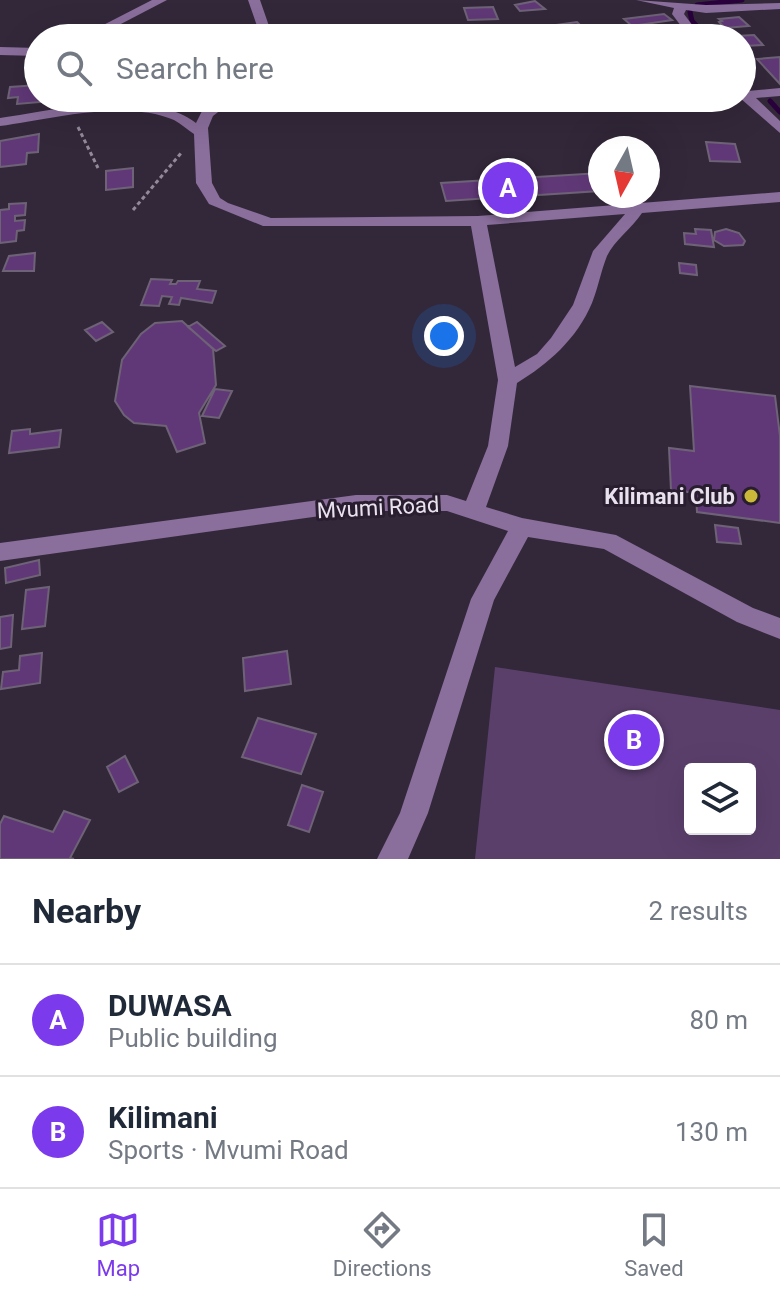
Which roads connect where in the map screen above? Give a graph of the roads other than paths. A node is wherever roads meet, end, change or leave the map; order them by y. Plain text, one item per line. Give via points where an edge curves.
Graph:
1 (161, 0) edge
2 (254, 0) edge
3 (642, 0) edge
4 (681, 4) edge
5 (780, 6) edge
6 (112, 24) edge
7 (262, 24) edge
8 (686, 24) edge
9 (0, 51) edge
10 (24, 52) edge
11 (780, 92) edge
12 (756, 93) edge
13 (756, 105) edge
14 (86, 112) edge
15 (162, 112) edge
16 (210, 112) edge
17 (0, 122) edge
18 (780, 129) edge
19 (198, 131) road end
20 (780, 197) edge
21 (636, 209) junction
22 (478, 221) junction
23 (508, 380) junction
24 (474, 509) junction
25 (522, 527) junction
26 (0, 552) edge
27 (780, 629) edge
28 (391, 859) edge

1 - 6 street
2 - 7 street
3 - 4 street
4 - 5 street via 723,9
4 - 8 street via 678,14
9 - 10 street
11 - 12 street
13 - 18 street
14 - 17 street
15 - 19 street
16 - 22 street via 201,128 204,183 222,206 285,224
20 - 21 street
21 - 22 street
21 - 23 street via 601,251 582,306 557,342 544,358
22 - 23 street
23 - 24 street via 498,446
24 - 25 street, Mvumi Road
24 - 26 street, Mvumi Road via 447,503 356,503
25 - 27 street, Mvumi Road via 608,541
25 - 28 street via 483,599 414,813

